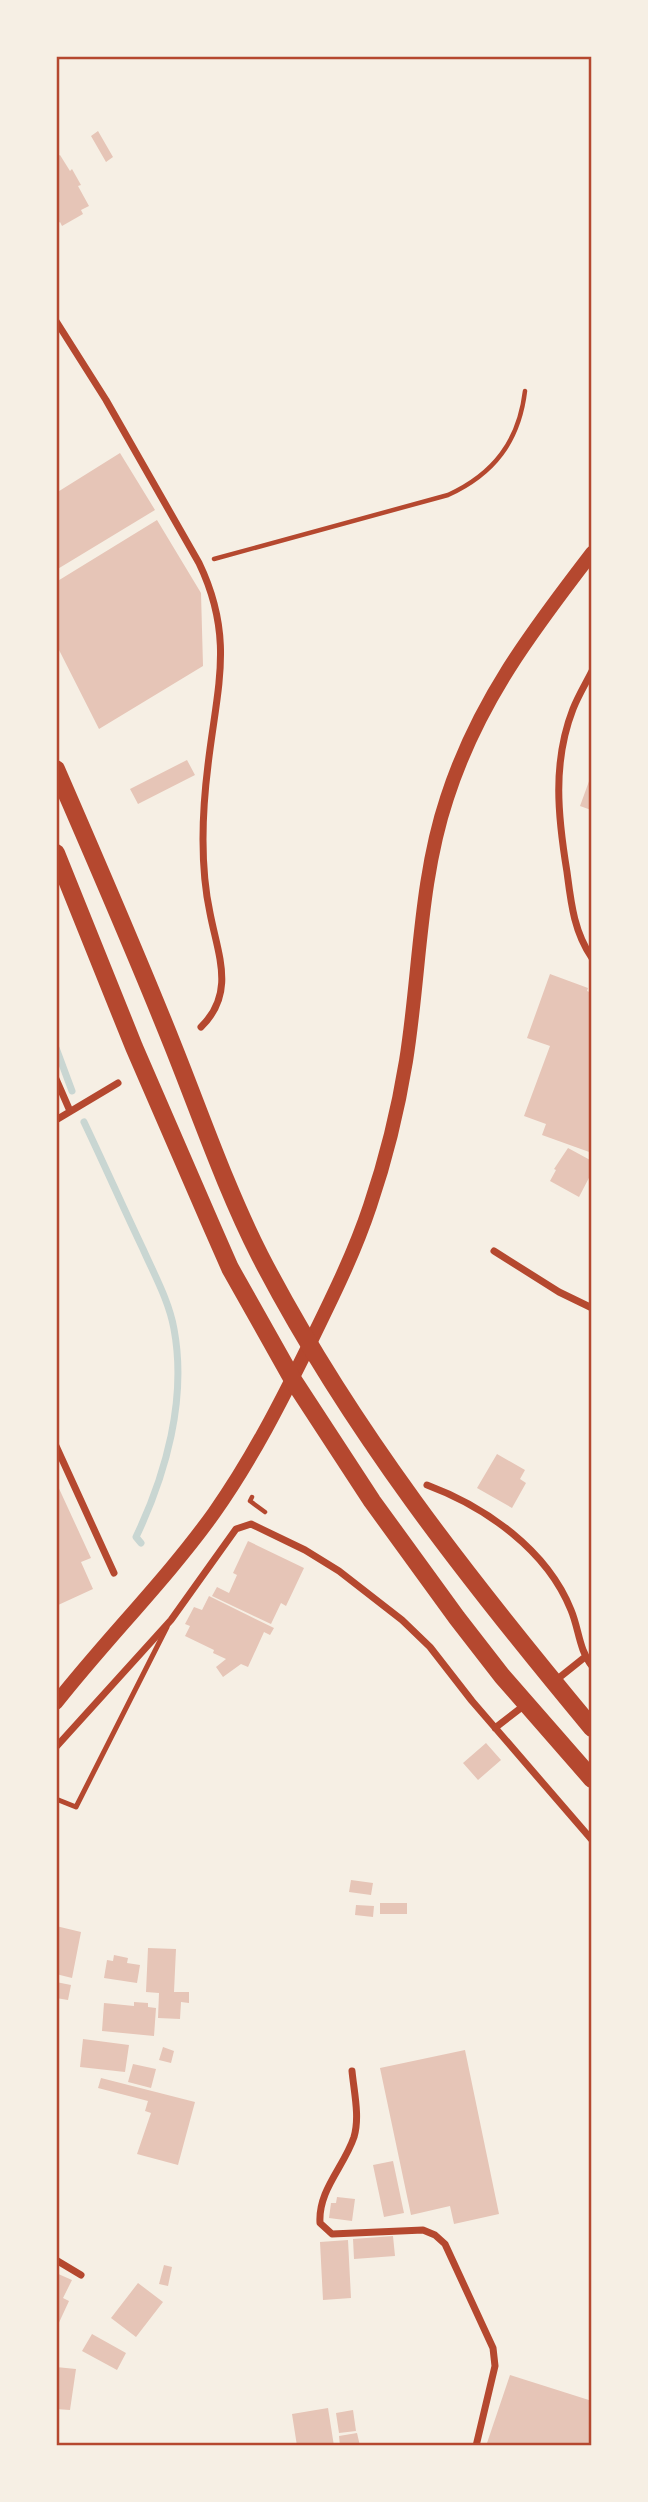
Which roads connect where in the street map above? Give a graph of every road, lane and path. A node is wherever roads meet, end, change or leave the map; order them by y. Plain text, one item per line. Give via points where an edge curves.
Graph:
1 (56, 321) edge
2 (525, 391) dead end
3 (592, 553) edge
4 (199, 563) junction
5 (592, 671) edge
6 (56, 769) edge
7 (56, 853) edge
8 (592, 958) edge
9 (201, 1027) dead end
10 (56, 1079) edge
11 (118, 1083) dead end
12 (70, 1111) junction
13 (56, 1120) edge
14 (494, 1251) dead end
15 (592, 1308) edge
16 (310, 1343) junction
17 (293, 1380) junction
18 (56, 1446) edge
19 (427, 1485) dead end
20 (252, 1497) dead end
21 (265, 1512) dead end
22 (114, 1573) dead end
23 (171, 1620) junction
24 (585, 1657) junction
25 (592, 1666) edge
26 (554, 1682) junction
27 (56, 1703) edge
28 (527, 1703) junction
29 (495, 1728) junction
30 (592, 1728) edge
31 (56, 1747) edge
32 (592, 1779) edge
33 (56, 1799) edge
34 (592, 1840) edge
35 (352, 2071) dead end
36 (56, 2260) edge
37 (81, 2275) dead end
38 (476, 2446) edge

1 - 4 street
2 - 4 path via 520,416 499,458 468,486
3 - 16 main road via 500,680 446,799 430,862 406,1059 388,1146 353,1254
4 - 9 street via 219,614 222,642 207,768 203,861 223,984 213,1016
5 - 8 street via 573,708 563,742 558,812 572,912 581,943
6 - 16 main road via 241,1214
7 - 17 main road via 230,1268
10 - 12 street
11 - 12 street
12 - 13 street
14 - 15 street
16 - 17 main road
16 - 26 main road via 416,1506
17 - 27 main road via 244,1470 212,1516
17 - 28 main road via 414,1560
18 - 22 street
19 - 24 street via 495,1522 541,1560 559,1584
20 - 21 path via 250,1501
23 - 29 street via 236,1529 251,1524 305,1550 382,1603 430,1647
23 - 31 street
23 - 33 lane via 76,1807
24 - 25 street
24 - 26 street
26 - 30 main road
28 - 29 street
28 - 32 main road
29 - 34 street
35 - 38 street via 356,2129 324,2195 320,2223 332,2234 423,2230 444,2244 493,2348 495,2366
36 - 37 street

